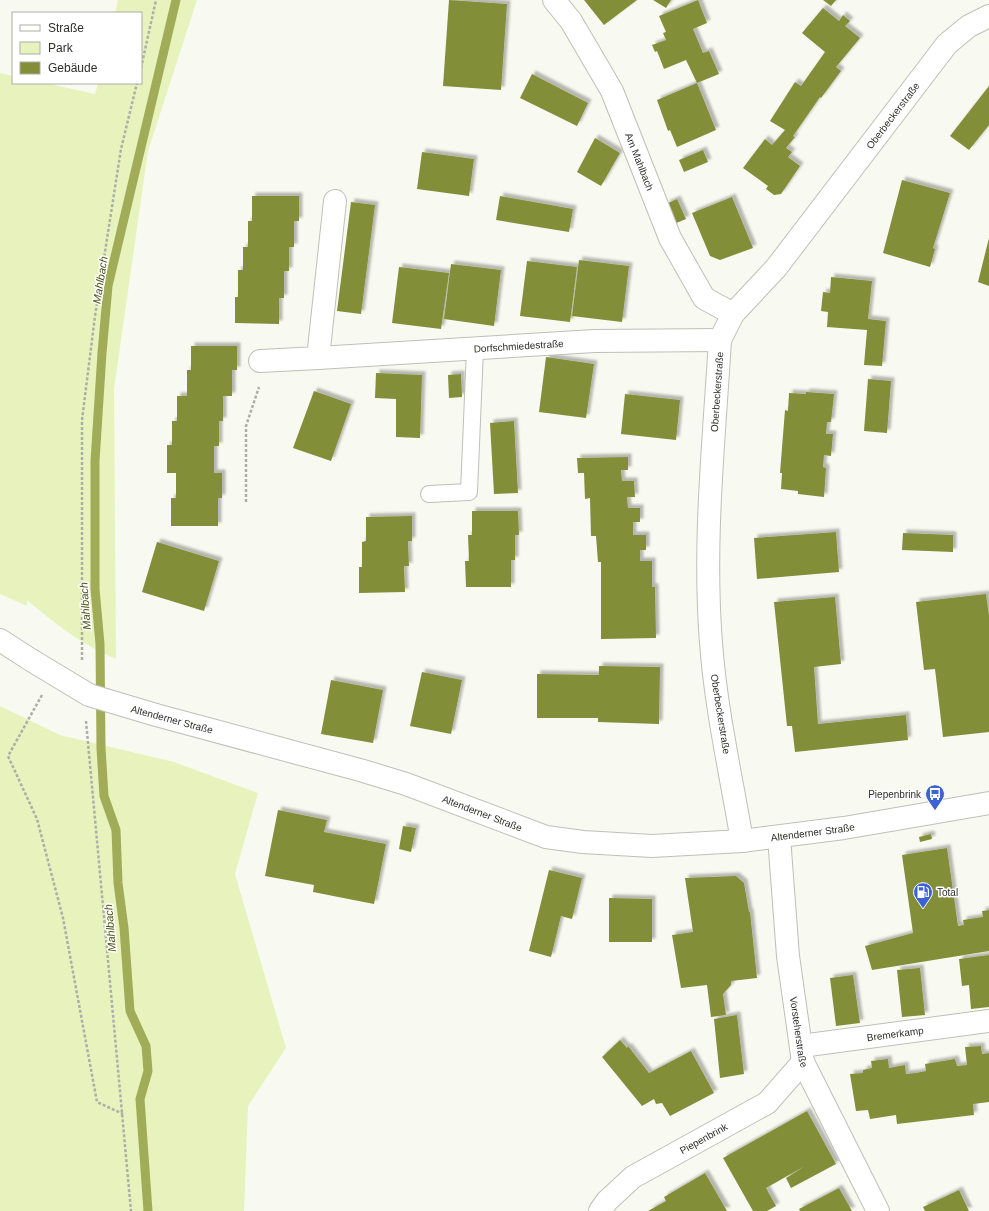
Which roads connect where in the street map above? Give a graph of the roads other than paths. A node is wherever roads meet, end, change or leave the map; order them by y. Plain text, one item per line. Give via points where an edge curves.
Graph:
1 (554, 0) edge
2 (989, 16) edge
3 (336, 201) dead end
4 (733, 314) junction
5 (720, 340) junction
6 (475, 349) junction
7 (318, 358) junction
8 (264, 361) road end
9 (429, 494) dead end
10 (0, 640) edge
11 (989, 803) edge
12 (779, 837) junction
13 (742, 841) junction
14 (989, 1021) edge
15 (802, 1054) junction
16 (600, 1211) edge
17 (878, 1211) edge

1 - 4 street, Am Mahlbach via 571,21 612,91 670,238 704,298
2 - 4 street, Oberbeckerstraße via 969,26 947,44 776,268
3 - 7 street
4 - 5 street, Oberbeckerstraße
5 - 6 street, Dorfschmiedestraße via 594,341
5 - 13 street, Oberbeckerstraße via 710,501 708,591 717,702
6 - 7 street, Dorfschmiedestraße
6 - 9 lane via 469,492
7 - 8 street, Dorfschmiedestraße
10 - 13 street, Altenderner Straße, bridge via 89,695 406,784 546,837 652,846
11 - 12 street, Altenderner Straße
12 - 13 street, Altenderner Straße
12 - 15 street, Vorsteherstraße via 788,956
14 - 15 street, Bremerkamp
15 - 16 street, Piepenbrink via 767,1103 633,1177
15 - 17 street, Vorsteherstraße

